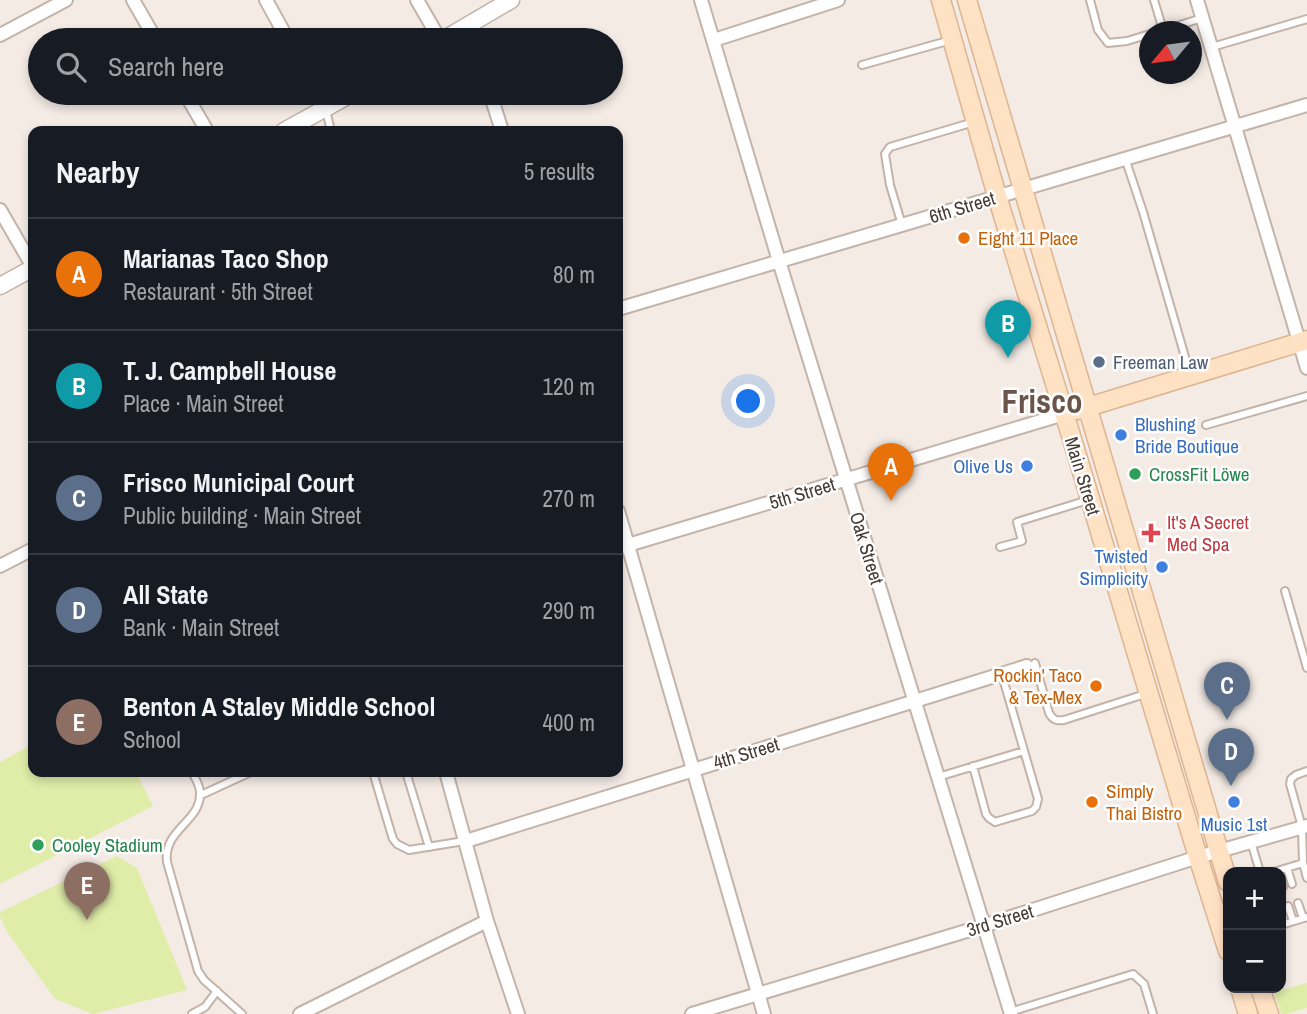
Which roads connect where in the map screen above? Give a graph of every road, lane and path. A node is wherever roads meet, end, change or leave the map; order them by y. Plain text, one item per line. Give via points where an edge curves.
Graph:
1 (66, 0) edge
2 (133, 0) edge
3 (266, 0) edge
4 (417, 0) edge
5 (511, 0) edge
6 (701, 0) edge
7 (838, 0) edge
8 (941, 0) edge
9 (967, 0) edge
10 (1090, 0) edge
11 (1154, 0) edge
12 (1196, 0) edge
13 (1202, 18) junction
14 (1307, 19) edge
15 (1159, 21) edge
16 (1193, 21) edge
17 (149, 28) edge
18 (281, 28) edge
19 (434, 28) edge
20 (476, 28) edge
21 (0, 35) edge
22 (1139, 37) edge
23 (952, 39) junction
24 (714, 40) junction
25 (1211, 48) junction
26 (862, 65) dead end
27 (192, 105) edge
28 (323, 105) edge
29 (331, 105) edge
30 (494, 105) edge
31 (1307, 105) edge
32 (325, 108) junction
33 (975, 121) junction
34 (204, 126) edge
35 (293, 126) edge
36 (330, 126) edge
37 (500, 126) edge
38 (1234, 126) junction
39 (1125, 158) junction
40 (1022, 189) junction
41 (997, 197) junction
42 (0, 210) edge
43 (902, 225) junction
44 (28, 258) edge
45 (779, 261) junction
46 (28, 270) edge
47 (0, 286) edge
48 (623, 308) edge
49 (1303, 342) edge
50 (1307, 369) edge
51 (1190, 376) junction
52 (1307, 396) edge
53 (1088, 407) junction
54 (1065, 414) junction
55 (1206, 425) dead end
56 (845, 480) junction
57 (1090, 499) junction
58 (623, 546) edge
59 (1000, 547) dead end
60 (28, 552) edge
61 (0, 566) edge
62 (1285, 591) dead end
63 (1307, 631) edge
64 (1297, 634) junction
65 (1031, 664) joint
66 (1307, 668) edge
67 (1002, 674) junction
68 (1148, 693) junction
69 (914, 701) junction
70 (1024, 751) junction
71 (973, 766) junction
72 (694, 769) junction
73 (1307, 771) edge
74 (194, 777) edge
75 (241, 777) edge
76 (374, 777) edge
77 (408, 777) edge
78 (447, 777) edge
79 (938, 777) junction
80 (201, 796) junction
81 (1305, 826) edge
82 (466, 841) junction
83 (1251, 842) junction
84 (429, 847) junction
85 (1219, 852) junction
86 (1198, 858) junction
87 (1303, 863) junction
88 (1223, 867) edge
89 (1258, 867) edge
90 (1287, 868) joint
91 (1307, 878) edge
92 (1292, 884) dead end
93 (1298, 903) dead end
94 (1289, 906) dead end
95 (1305, 918) edge
96 (487, 920) junction
97 (1293, 921) junction
98 (1286, 923) edge
99 (983, 926) junction
100 (1223, 936) edge
101 (217, 991) junction
102 (758, 993) junction
103 (1242, 993) edge
104 (1263, 993) edge
105 (714, 1011) edge
106 (1010, 1013) edge
107 (192, 1014) edge
108 (242, 1014) edge
109 (300, 1014) edge
110 (518, 1014) edge
111 (692, 1014) edge
112 (764, 1014) edge
113 (1153, 1014) edge
114 (1248, 1014) edge
115 (1269, 1014) edge

1 - 21 street
2 - 17 street
3 - 18 street
4 - 19 street
5 - 20 street
6 - 24 street, Oak Street
7 - 24 street
8 - 23 main road, Main Street
9 - 40 main road, Main Street
10 - 22 lane via 1098,30 1108,43
11 - 15 lane
12 - 13 street
13 - 16 lane
13 - 25 street
14 - 25 lane
23 - 26 lane
23 - 33 main road, Main Street
24 - 45 street, Oak Street
25 - 38 street
27 - 34 street
28 - 32 street
29 - 32 street
30 - 37 street
31 - 38 street, 6th Street
32 - 35 street
32 - 36 lane
33 - 41 main road, Main Street
33 - 43 lane via 890,147 885,153
38 - 39 street, 6th Street
38 - 49 street
39 - 40 street, 6th Street
39 - 51 lane
40 - 41 street, 6th Street
40 - 53 main road, Main Street
41 - 43 street, 6th Street
41 - 54 main road, Main Street
42 - 44 street
43 - 45 street, 6th Street
45 - 48 street, 6th Street
45 - 56 street, Oak Street
46 - 47 street
49 - 50 street
49 - 51 main road, 5th Street
51 - 53 main road, 5th Street
52 - 55 lane
53 - 54 main road, 5th Street
53 - 85 main road, Main Street
54 - 56 street, 5th Street
54 - 57 main road, Main Street
56 - 58 street, 5th Street
56 - 69 street, Oak Street
57 - 59 lane via 1017,522 1022,541
57 - 68 main road, Main Street
58 - 72 street
60 - 61 street
62 - 64 lane
63 - 64 lane
64 - 66 lane
65 - 67 street, 4th Street
65 - 68 lane via 1049,713 1057,720
67 - 69 street, 4th Street
67 - 70 lane
68 - 86 main road, Main Street
69 - 72 street, 4th Street
69 - 79 street, Oak Street
70 - 71 lane
70 - 71 lane via 1036,807 995,822 986,814
71 - 79 lane
72 - 82 street, 4th Street
72 - 102 street
73 - 81 lane via 1291,779 1290,785
74 - 80 lane
75 - 80 lane
76 - 84 lane via 393,839 409,850
77 - 84 lane
78 - 82 street
79 - 99 street, Oak Street
80 - 101 lane via 195,811 169,842 166,856 198,971
81 - 83 street, 3rd Street
81 - 87 lane
82 - 84 lane
82 - 96 street
83 - 85 street, 3rd Street
83 - 89 lane
85 - 86 street, 3rd Street
85 - 88 main road, Main Street
86 - 99 street, 3rd Street
86 - 100 main road, Main Street
87 - 90 lane
87 - 91 lane
90 - 92 lane
93 - 95 lane
94 - 97 lane
95 - 97 lane
96 - 109 street
96 - 110 street
97 - 98 lane
99 - 102 street, 3rd Street
99 - 106 street, Oak Street
101 - 107 lane via 205,1007
101 - 108 lane
102 - 105 street, 3rd Street
102 - 112 street
103 - 114 main road
104 - 115 main road
105 - 111 street, 3rd Street
106 - 113 lane via 1133,974 1144,984

